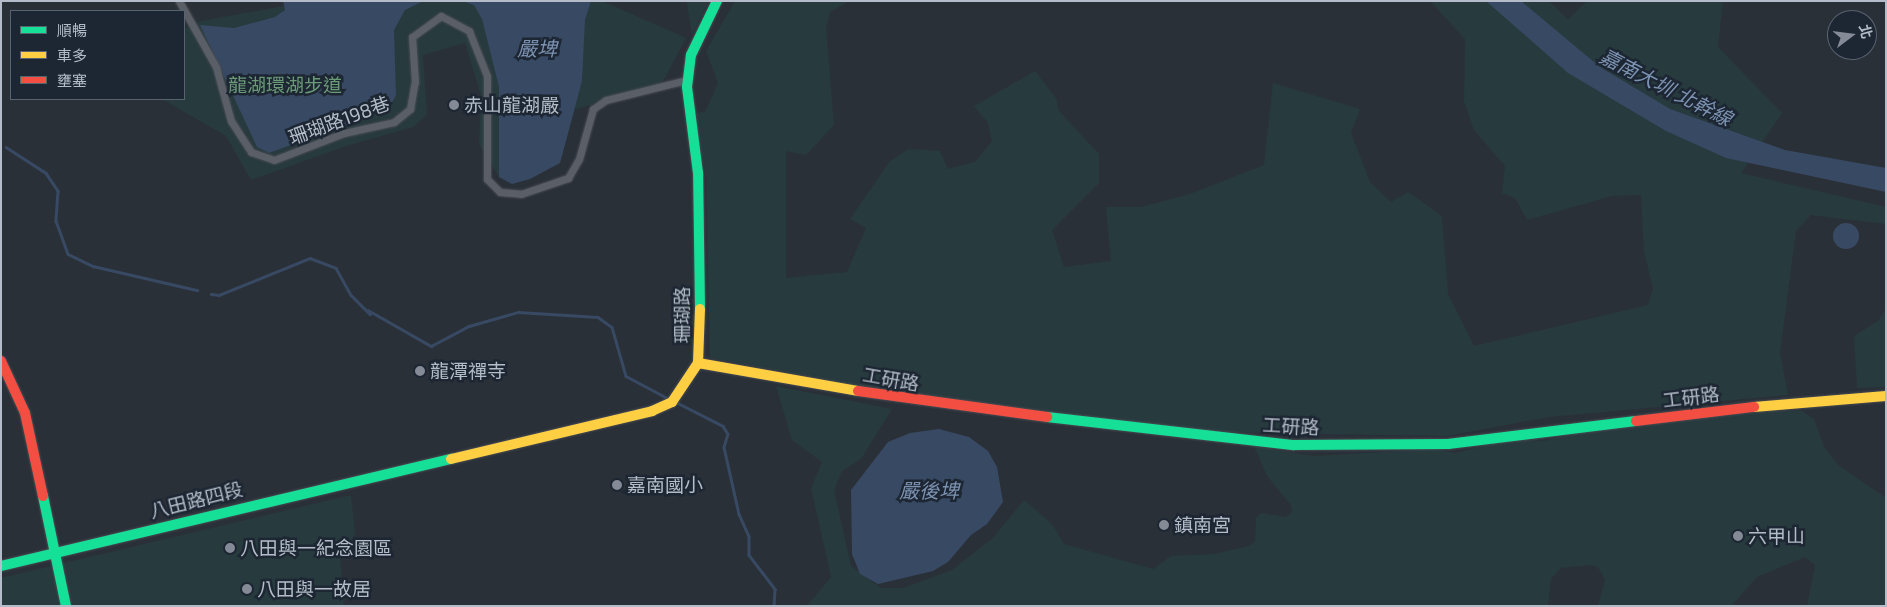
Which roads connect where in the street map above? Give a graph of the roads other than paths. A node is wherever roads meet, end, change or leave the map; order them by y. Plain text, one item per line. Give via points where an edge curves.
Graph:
1 (717, 1) edge
2 (185, 12) edge
3 (688, 80) junction
4 (1, 361) edge
5 (698, 363) junction
6 (1886, 396) edge
7 (347, 483) joint
8 (54, 554) junction
9 (1, 566) edge
10 (66, 606) edge

1 - 3 street, 珊瑚路 via 694,49
2 - 3 street, 珊瑚路198巷 via 216,67 231,121 251,152 274,160 344,133 394,122 410,109 415,82 412,37 441,16 469,31 487,76 487,179 500,192 521,194 568,178 580,159 594,109 606,100
3 - 5 street, 珊瑚路 via 699,197
4 - 8 street via 25,413
5 - 6 street, 工研路 via 936,404 1294,445 1448,444 1777,404
5 - 7 street, 珊瑚路 via 672,402 663,407
7 - 8 street, 八田路四段
8 - 9 street, 八田路四段
8 - 10 street

